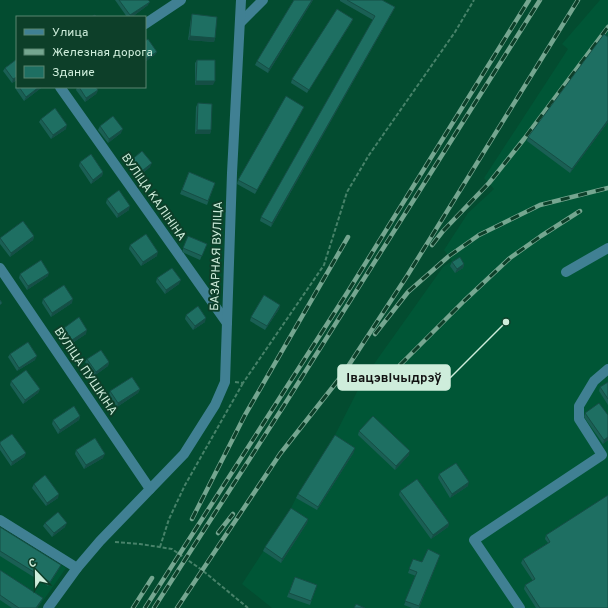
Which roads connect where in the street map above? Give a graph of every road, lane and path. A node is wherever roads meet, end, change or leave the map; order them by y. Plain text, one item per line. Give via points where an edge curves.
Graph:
1 (181, 0) edge
2 (241, 0) edge
3 (263, 0) edge
4 (474, 0) edge
5 (241, 22) junction
6 (146, 23) edge
7 (61, 88) edge
8 (608, 248) edge
9 (0, 268) edge
10 (566, 272) dead end
11 (227, 323) junction
12 (608, 369) edge
13 (225, 382) junction
14 (243, 383) junction
15 (150, 489) junction
16 (0, 520) edge
17 (100, 540) junction
18 (160, 548) junction
19 (77, 568) junction
20 (48, 608) edge
21 (248, 608) edge
22 (520, 608) edge

1 - 6 street
2 - 5 street, БАЗАРНАЯ ВУЛІЦА
3 - 5 street
4 - 14 path via 455,32 369,155 347,192 324,265
5 - 11 street, БАЗАРНАЯ ВУЛІЦА
7 - 11 street, ВУЛІЦА КАЛІНІНА
8 - 10 street
9 - 15 street, ВУЛІЦА ПУШКІНА
11 - 13 street, БАЗАРНАЯ ВУЛІЦА
12 - 22 street via 594,381 579,406 579,419 602,455 474,540
13 - 14 path
13 - 15 street, БАЗАРНАЯ ВУЛІЦА via 212,411 184,454
14 - 18 path via 185,485 169,519
15 - 17 street, БАЗАРНАЯ ВУЛІЦА
16 - 19 street
17 - 18 path
17 - 19 street, БАЗАРНАЯ ВУЛІЦА
18 - 21 path via 172,550 202,570
19 - 20 street, БАЗАРНАЯ ВУЛІЦА

